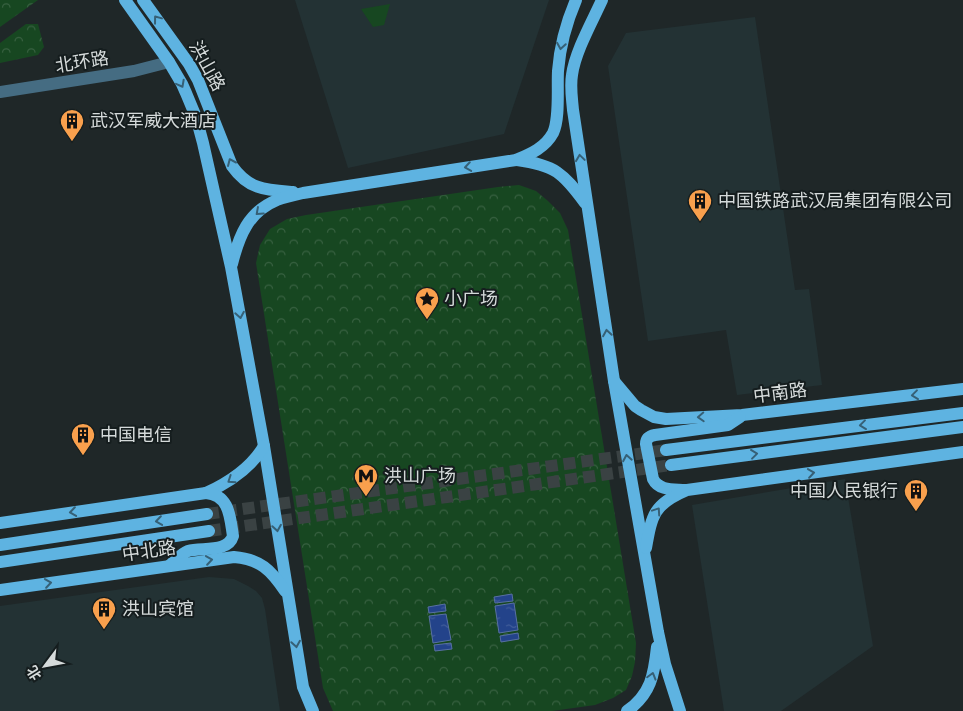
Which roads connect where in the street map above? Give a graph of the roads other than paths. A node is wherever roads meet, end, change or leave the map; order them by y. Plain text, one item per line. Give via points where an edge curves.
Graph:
1 (125, 0) edge
2 (143, 0) edge
3 (576, 0) edge
4 (602, 0) edge
5 (169, 62) junction
6 (0, 92) edge
7 (516, 160) junction
8 (303, 193) junction
9 (587, 205) junction
10 (231, 267) junction
11 (614, 381) junction
12 (963, 390) edge
13 (963, 412) edge
14 (742, 415) junction
15 (963, 427) edge
16 (264, 446) junction
17 (666, 450) tunnel mouth
18 (963, 452) edge
19 (671, 465) tunnel mouth
20 (687, 490) junction
21 (206, 493) junction
22 (207, 514) tunnel mouth
23 (0, 523) edge
24 (209, 530) tunnel mouth
25 (0, 545) edge
26 (645, 558) junction
27 (0, 562) edge
28 (169, 566) junction
29 (0, 590) edge
30 (288, 596) junction
31 (658, 632) junction
32 (303, 687) junction
33 (305, 711) edge
34 (313, 711) edge
35 (627, 711) edge
36 (680, 711) edge

1 - 5 main road, 洪山路
8 -> 2 main road, 洪山路 via 262,189 237,173 198,80
3 -> 7 main road via 564,32 554,131 535,152
9 -> 4 main road via 573,110 572,74
5 - 6 street, 北环路 via 134,72
5 -> 10 main road, 洪山路 via 196,117
7 -> 8 main road
7 - 9 main road via 555,170
8 -> 10 main road via 267,205 251,220 237,244
11 -> 9 main road
10 -> 16 main road, 洪山路
14 -> 11 main road, 中南路 via 654,417 635,406
26 -> 11 main road
12 -> 14 main road, 中南路
13 -> 17 main road
14 - 20 main road via 728,425 655,434 646,439 655,483 665,488
19 -> 15 main road
16 -> 21 main road via 242,472
16 -> 30 main road, 洪山路
20 -> 18 main road
26 -> 20 main road via 654,515 665,502
21 -> 23 main road
21 - 28 main road via 215,494 224,502 230,515 232,539 221,546 186,551
22 -> 25 main road, 中北路
24 - 27 main road, 中北路
26 - 31 main road
29 -> 28 main road, 中北路
28 -> 30 main road, 中北路 via 234,557 250,560 267,568
30 -> 32 main road, 洪山路
35 -> 31 main road via 640,700 652,680
31 - 36 main road
32 - 33 main road
32 - 34 main road

